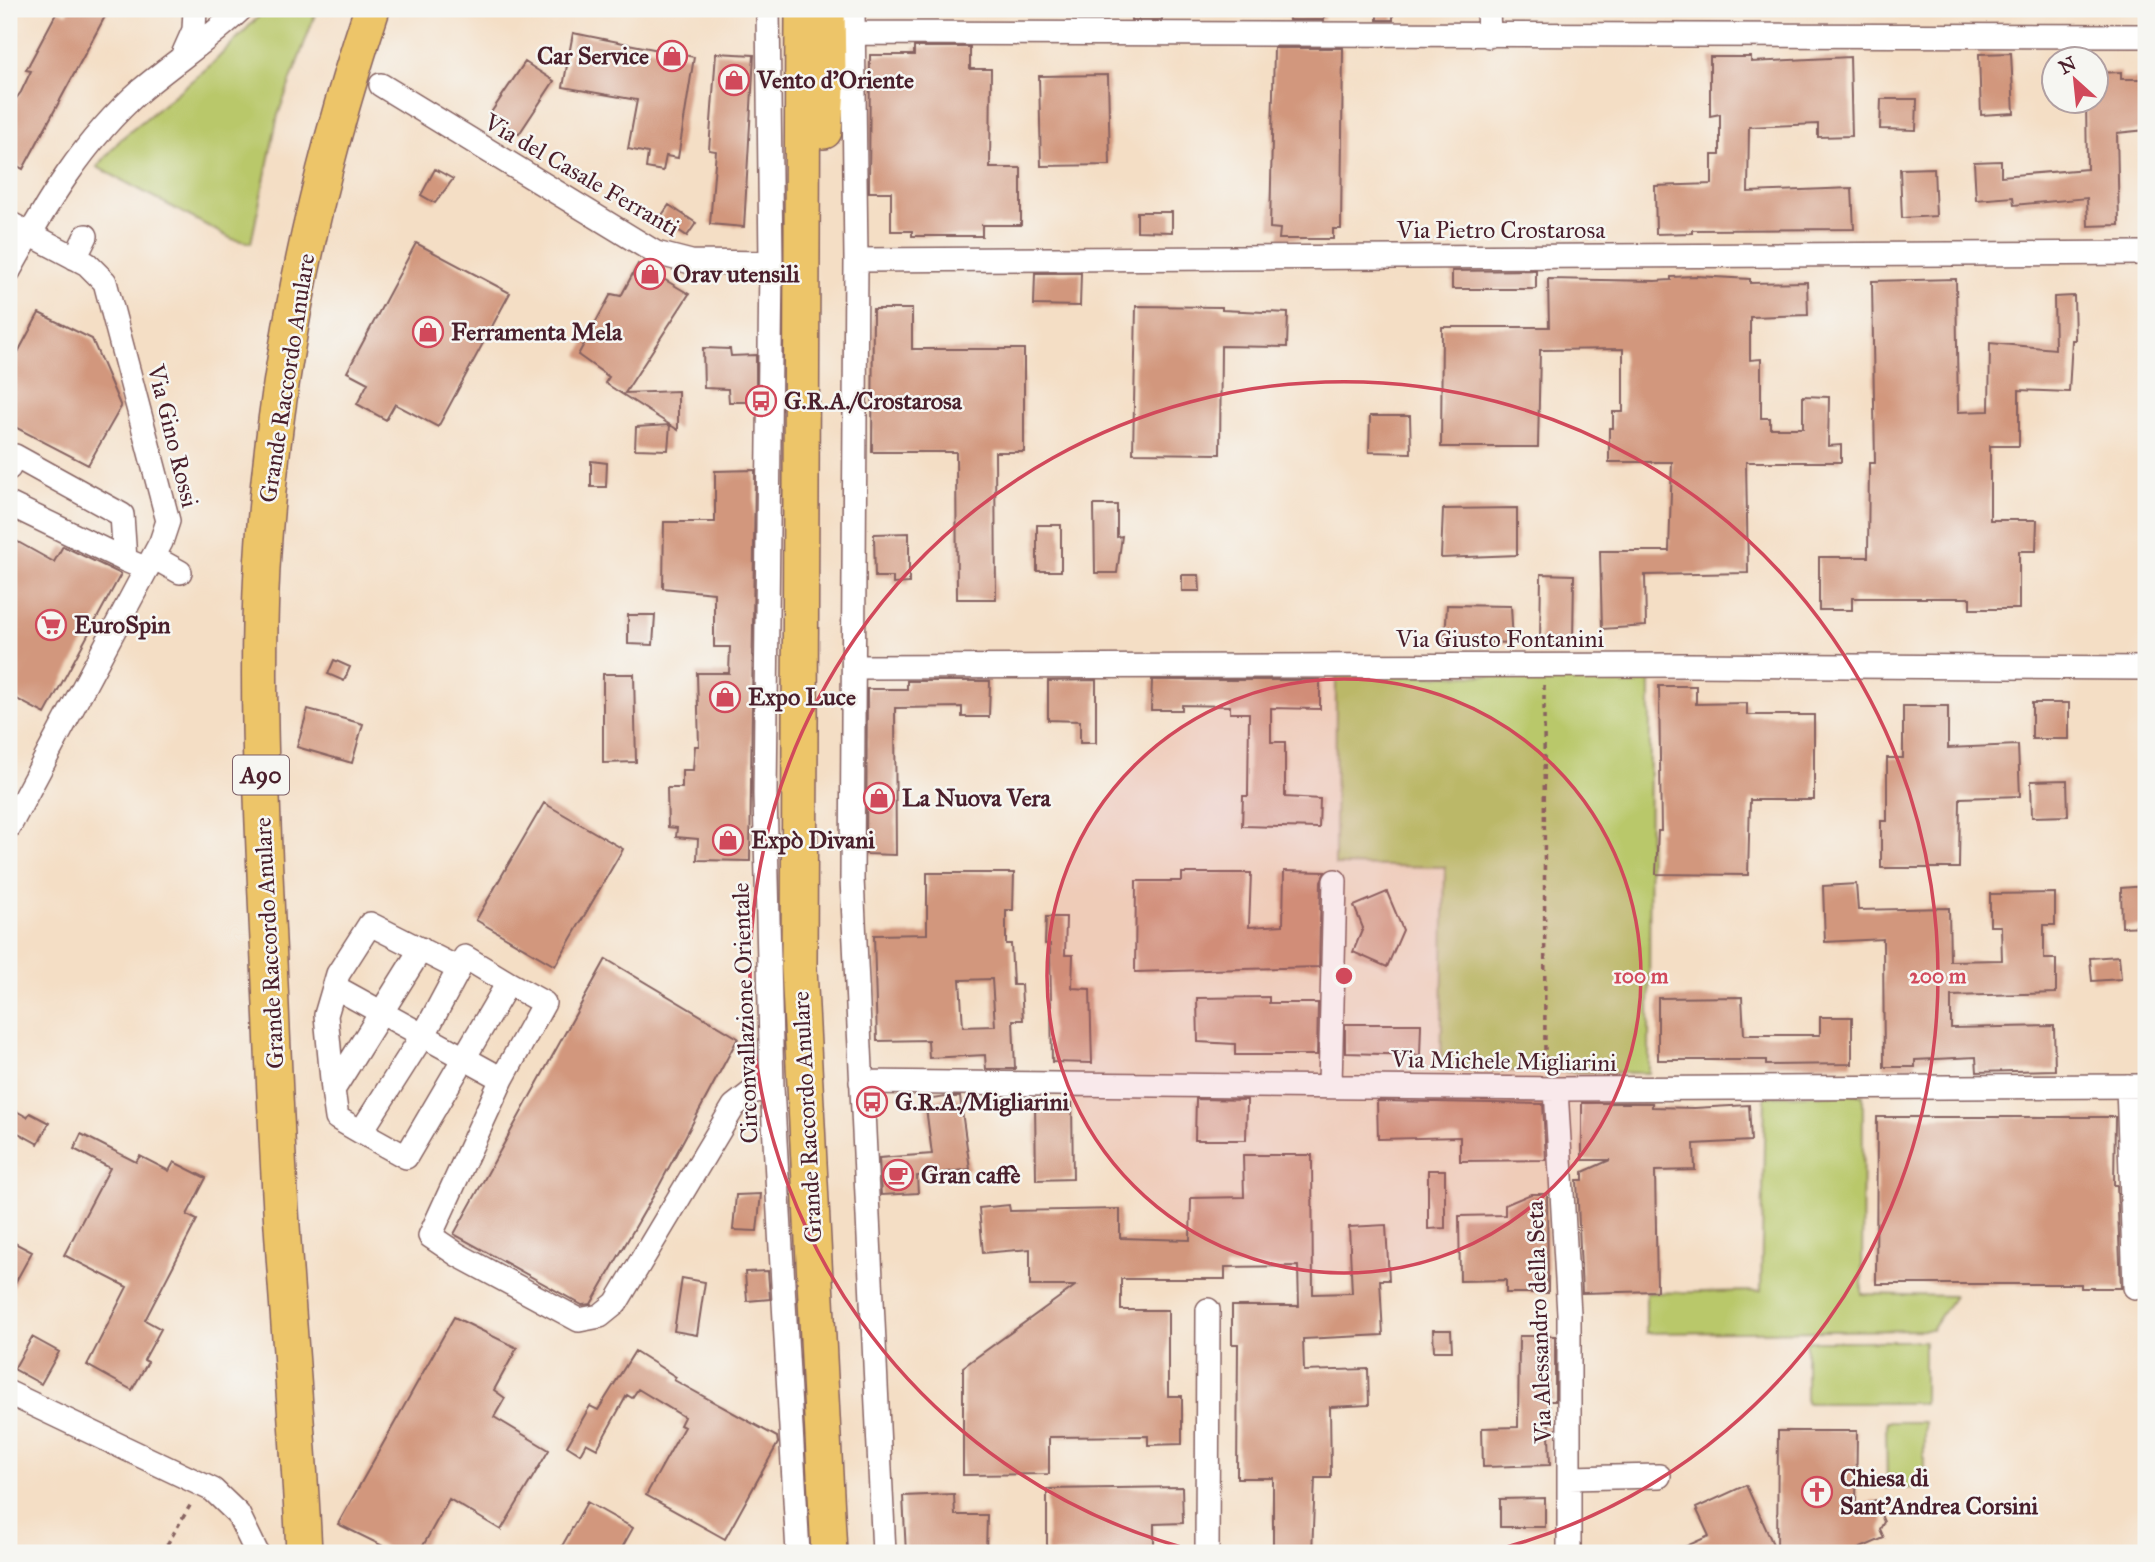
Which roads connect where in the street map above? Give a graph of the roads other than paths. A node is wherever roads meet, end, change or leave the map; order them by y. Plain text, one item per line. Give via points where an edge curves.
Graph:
1 (195, 9) edge
2 (240, 9) edge
3 (372, 9) edge
4 (768, 9) edge
5 (803, 9) edge
6 (827, 9) edge
7 (853, 9) edge
8 (1488, 9) edge
9 (854, 33) junction
10 (1489, 36) junction
11 (2146, 36) edge
12 (180, 60) junction
13 (381, 85) dead end
14 (18, 229) edge
15 (86, 236) dead end
16 (2146, 253) edge
17 (75, 258) junction
18 (787, 259) junction
19 (856, 260) junction
20 (9, 271) edge
21 (9, 468) edge
22 (9, 504) edge
23 (125, 560) junction
24 (150, 563) junction
25 (180, 572) dead end
26 (854, 667) junction
27 (2146, 668) edge
28 (9, 827) edge
29 (1335, 881) dead end
30 (421, 950) junction
31 (459, 969) junction
32 (508, 983) junction
33 (335, 987) junction
34 (381, 1013) junction
35 (422, 1036) junction
36 (463, 1058) junction
37 (502, 1079) junction
38 (861, 1082) junction
39 (1330, 1085) junction
40 (2137, 1086) edge
41 (772, 1087) junction
42 (1556, 1089) junction
43 (333, 1090) junction
44 (361, 1132) junction
45 (2135, 1287) dead end
46 (1208, 1310) dead end
47 (9, 1393) edge
48 (1659, 1476) dead end
49 (1569, 1478) junction
50 (257, 1553) edge
51 (304, 1553) edge
52 (798, 1553) edge
53 (829, 1553) edge
54 (884, 1553) edge
55 (1207, 1553) edge
56 (1569, 1553) edge

1 - 12 street via 194,30
2 - 12 street
3 - 51 highway, Grande Raccordo Anulare / A90 via 318,196 292,318 270,476 261,599 258,685 264,861
4 - 18 street, Circonvallazione Orientale
5 - 18 highway, Grande Raccordo Anulare
6 - 18 highway via 825,117
7 - 9 street
8 - 10 street
9 - 10 street
9 - 19 street
10 - 11 street
12 - 14 street via 97,134
13 - 18 street, Via del Casale Ferranti via 656,253 691,262
14 - 17 street, Via Gino Rossi
14 - 20 street
15 - 17 street
16 - 19 street, Via Pietro Crostarosa
17 - 24 street, Via Gino Rossi via 99,272 107,287 159,481 168,522
18 - 41 street, Circonvallazione Orientale via 765,794
18 - 53 highway, Grande Raccordo Anulare via 799,968
19 - 26 street
21 - 23 street via 15,456 122,515
22 - 23 street
23 - 24 street
24 - 25 street
24 - 28 street, Via Gino Rossi
26 - 27 street, Via Giusto Fontanini
26 - 38 street via 852,879
29 - 39 street
30 - 31 street
30 - 33 street via 370,924 338,974
30 - 34 street
31 - 32 street via 465,957
31 - 35 street
32 - 36 street
32 - 37 street via 544,1003
33 - 34 street
33 - 43 street via 326,1015
34 - 35 street
34 - 43 street
35 - 36 street
35 - 44 street
36 - 37 street
36 - 44 street via 405,1157
37 - 41 street via 430,1236 571,1318 586,1320 606,1313 620,1297 734,1106 752,1092
38 - 39 street, Via Michele Migliarini
38 - 54 street
39 - 42 street, Via Michele Migliarini
40 - 42 street, Via Michele Migliarini
40 - 45 street
41 - 52 street, Circonvallazione Orientale
42 - 49 street, Via Alessandro della Seta via 1569,1314
43 - 44 street via 337,1118
46 - 55 street
47 - 50 street via 203,1484 232,1505
48 - 49 street
49 - 56 street, Via Alessandro della Seta

